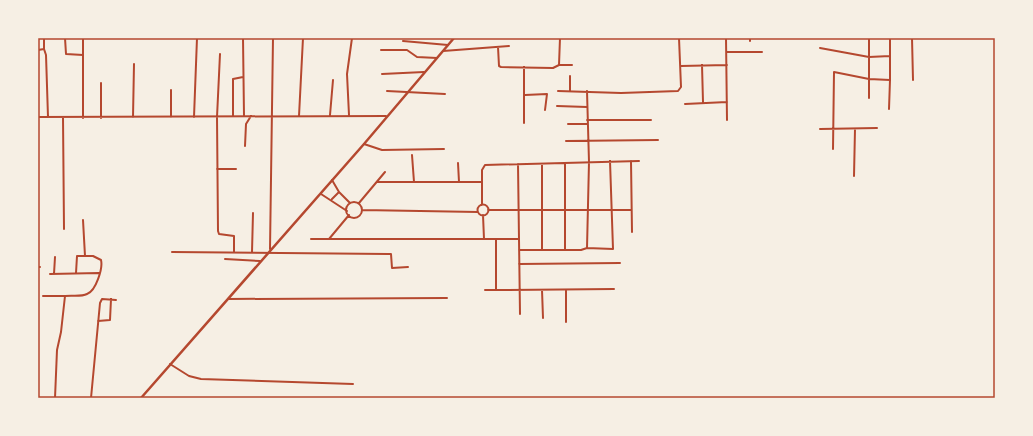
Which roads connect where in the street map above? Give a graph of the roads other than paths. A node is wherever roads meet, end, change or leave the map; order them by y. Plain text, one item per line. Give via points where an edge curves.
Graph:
1 (44, 38) edge
2 (65, 38) edge
3 (83, 38) edge
4 (197, 38) edge
5 (243, 38) edge
6 (273, 38) edge
7 (303, 38) edge
8 (352, 38) edge
9 (454, 38) edge
10 (560, 38) edge
11 (679, 38) edge
12 (726, 38) edge
13 (869, 38) edge
14 (890, 38) edge
15 (912, 38) edge
16 (403, 41) dead end
17 (448, 45) junction
18 (509, 46) dead end
19 (498, 47) junction
20 (820, 48) dead end
21 (38, 50) edge
22 (44, 50) junction
23 (382, 50) dead end
24 (443, 51) junction
25 (727, 52) junction
26 (762, 52) dead end
27 (220, 54) dead end
28 (83, 55) junction
29 (890, 56) junction
30 (869, 57) junction
31 (437, 58) junction
32 (134, 64) dead end
33 (559, 65) junction
34 (572, 65) dead end
35 (702, 65) junction
36 (727, 65) junction
37 (680, 66) junction
38 (524, 67) junction
39 (425, 72) junction
40 (382, 74) dead end
41 (570, 76) dead end
42 (243, 77) junction
43 (869, 79) junction
44 (333, 80) dead end
45 (890, 80) junction
46 (913, 80) dead end
47 (101, 83) dead end
48 (171, 90) dead end
49 (570, 90) junction
50 (387, 91) dead end
51 (408, 91) junction
52 (558, 91) dead end
53 (587, 91) junction
54 (446, 94) dead end
55 (525, 95) junction
56 (869, 98) dead end
57 (703, 102) junction
58 (727, 102) junction
59 (685, 104) dead end
60 (557, 106) dead end
61 (587, 107) junction
62 (889, 109) dead end
63 (545, 110) dead end
64 (330, 115) junction
65 (233, 116) junction
66 (244, 116) junction
67 (251, 116) junction
68 (270, 116) junction
69 (299, 116) junction
70 (349, 116) junction
71 (386, 116) junction
72 (38, 117) edge
73 (48, 117) junction
74 (63, 117) junction
75 (133, 117) junction
76 (171, 117) junction
77 (194, 117) junction
78 (217, 117) junction
79 (83, 118) junction
80 (101, 118) junction
81 (587, 120) junction
82 (651, 120) dead end
83 (727, 120) dead end
84 (524, 123) dead end
85 (568, 124) dead end
86 (587, 124) junction
87 (876, 128) dead end
88 (820, 129) dead end
89 (833, 129) junction
90 (855, 129) junction
91 (658, 140) dead end
92 (566, 141) dead end
93 (588, 141) junction
94 (364, 144) junction
95 (245, 146) dead end
96 (444, 149) dead end
97 (833, 149) dead end
98 (412, 155) dead end
99 (610, 161) junction
100 (631, 161) junction
101 (639, 161) dead end
102 (589, 162) junction
103 (458, 163) dead end
104 (518, 164) junction
105 (542, 164) junction
106 (565, 164) junction
107 (217, 169) junction
108 (236, 169) dead end
109 (385, 172) dead end
110 (854, 176) dead end
111 (332, 180) junction
112 (377, 182) junction
113 (414, 182) junction
114 (459, 182) junction
115 (482, 182) junction
116 (339, 192) junction
117 (321, 194) junction
118 (332, 199) junction
119 (350, 203) junction
120 (359, 203) junction
121 (482, 205) junction
122 (542, 209) junction
123 (347, 210) junction
124 (362, 210) junction
125 (488, 210) junction
126 (518, 210) junction
127 (566, 210) junction
128 (588, 210) junction
129 (612, 210) junction
130 (631, 210) junction
131 (478, 212) junction
132 (253, 213) dead end
133 (349, 215) junction
134 (483, 215) junction
135 (83, 220) dead end
136 (64, 229) dead end
137 (632, 232) dead end
138 (311, 239) dead end
139 (329, 239) junction
140 (484, 239) junction
141 (496, 239) junction
142 (519, 239) junction
143 (587, 248) junction
144 (270, 250) junction
145 (519, 250) junction
146 (542, 250) junction
147 (565, 250) junction
148 (172, 252) dead end
149 (234, 252) junction
150 (252, 252) junction
151 (267, 253) junction
152 (85, 256) junction
153 (55, 257) dead end
154 (225, 259) dead end
155 (260, 261) junction
156 (519, 264) junction
157 (620, 264) dead end
158 (408, 267) dead end
159 (76, 273) junction
160 (99, 273) junction
161 (50, 274) dead end
162 (54, 274) junction
163 (614, 289) dead end
164 (485, 290) dead end
165 (496, 290) junction
166 (520, 290) junction
167 (542, 290) junction
168 (566, 290) junction
169 (43, 296) dead end
170 (65, 297) junction
171 (447, 298) dead end
172 (227, 299) junction
173 (111, 300) junction
174 (116, 300) dead end
175 (520, 314) dead end
176 (542, 318) dead end
177 (98, 321) junction
178 (566, 322) dead end
179 (170, 364) junction
180 (353, 384) dead end
181 (55, 398) edge
182 (91, 398) edge
183 (141, 398) edge

1 - 22 street
2 - 28 street via 66,54
3 - 28 street
4 - 77 street
5 - 42 street
6 - 68 street
7 - 69 street
8 - 70 street via 347,74
9 - 17 street
10 - 33 street
11 - 37 street
12 - 25 street
13 - 30 street
14 - 29 street
15 - 46 street
16 - 17 street
17 - 24 street
18 - 19 street
19 - 24 street
19 - 38 street via 499,67
20 - 30 street
21 - 22 street
22 - 73 street
23 - 31 street via 407,50 416,57
24 - 31 street
25 - 26 street
25 - 36 street
27 - 78 street
28 - 79 street
29 - 30 street
29 - 45 street
30 - 43 street
31 - 39 street
32 - 75 street
33 - 34 street
33 - 38 street via 553,68
35 - 36 street
35 - 37 street
35 - 57 street
36 - 58 street
37 - 53 street via 681,87 678,91 621,94
38 - 55 street
39 - 40 street
39 - 51 street
41 - 49 street
42 - 65 street via 233,79
42 - 66 street
43 - 45 street
43 - 56 street
43 - 89 street via 834,72
44 - 64 street
45 - 62 street
47 - 80 street
48 - 76 street
49 - 52 street
49 - 53 street
50 - 51 street
51 - 54 street via 416,94
51 - 71 street
53 - 61 street
55 - 63 street via 547,94
55 - 84 street
57 - 58 street
57 - 59 street
58 - 83 street
60 - 61 street
61 - 81 street
64 - 69 street
64 - 70 street
65 - 66 street
65 - 78 street
66 - 67 street
67 - 68 street
67 - 95 street via 246,124
68 - 69 street
68 - 144 street
70 - 71 street
71 - 94 street
72 - 73 street
73 - 74 street
74 - 79 street
74 - 136 street
75 - 76 street
75 - 80 street
76 - 77 street
77 - 78 street
78 - 107 street
79 - 80 street
81 - 82 street
81 - 86 street
85 - 86 street
86 - 93 street
87 - 90 street
88 - 89 street
89 - 90 street
89 - 97 street
90 - 110 street
91 - 93 street
92 - 93 street
93 - 102 street
94 - 96 street via 382,150
94 - 111 street
98 - 113 street
99 - 100 street
99 - 102 street
99 - 129 street
100 - 101 street
100 - 130 street
102 - 106 street
102 - 128 street
103 - 114 street
104 - 105 street
104 - 115 street via 485,165 482,170
104 - 126 street
105 - 106 street
105 - 122 street
106 - 127 street
107 - 108 street
107 - 149 street via 218,232 234,236
109 - 112 street
111 - 116 street
111 - 117 street
112 - 113 street
112 - 120 street
113 - 114 street
114 - 115 street
115 - 121 street
116 - 118 street
116 - 119 street
117 - 118 street
117 - 144 street
118 - 123 street
119 - 120 street
119 - 123 street
120 - 124 street
121 - 125 street via 487,206
121 - 131 street
122 - 126 street
122 - 127 street
122 - 146 street
123 - 133 street
124 - 131 street
124 - 133 street via 356,217
125 - 126 street
125 - 134 street
126 - 142 street
127 - 128 street
127 - 147 street
128 - 129 street
128 - 143 street
129 - 130 street
129 - 143 street via 613,248
130 - 137 street
131 - 134 street
132 - 150 street
133 - 139 street
134 - 140 street
135 - 152 street
138 - 139 street
139 - 140 street
140 - 141 street
141 - 142 street
141 - 165 street
142 - 145 street
143 - 147 street
144 - 151 street
145 - 146 street
145 - 156 street
146 - 147 street
148 - 149 street
149 - 150 street
150 - 151 street
151 - 155 street
151 - 158 street via 388,254 392,257 392,268
152 - 159 street via 76,258
152 - 160 street via 99,257 102,265
153 - 162 street
154 - 155 street
155 - 172 street
156 - 157 street
156 - 166 street
159 - 160 street
159 - 162 street
160 - 170 street via 90,293
161 - 162 street
163 - 168 street
164 - 165 street
165 - 166 street
166 - 167 street
166 - 175 street
167 - 168 street
167 - 176 street
168 - 178 street
169 - 170 street
170 - 181 street via 57,350
171 - 172 street
172 - 179 street
173 - 174 street
173 - 177 street via 101,300
173 - 177 street via 110,320
177 - 182 street
179 - 180 street via 189,376 202,379
179 - 183 street

